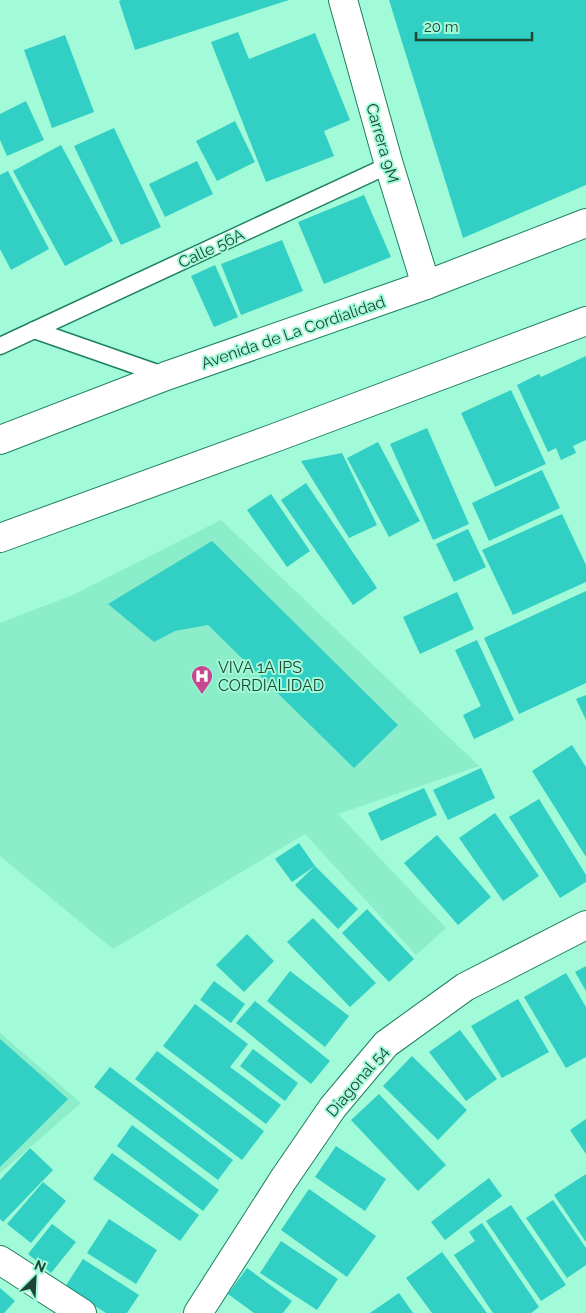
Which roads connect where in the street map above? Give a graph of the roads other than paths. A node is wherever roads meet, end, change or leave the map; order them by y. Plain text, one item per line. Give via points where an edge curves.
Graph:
1 (343, 0) edge
2 (389, 165) junction
3 (586, 223) edge
4 (426, 285) junction
5 (586, 321) edge
6 (34, 330) junction
7 (0, 346) edge
8 (166, 376) junction
9 (0, 440) edge
10 (0, 538) edge
11 (586, 925) edge
12 (0, 1260) edge
13 (82, 1313) edge
14 (198, 1313) edge

1 - 2 main road, Carrera 9M
2 - 4 main road, Carrera 9M
2 - 6 lane, Calle 56A
3 - 4 main road, Avenida de La Cordialidad
4 - 8 main road, Avenida de La Cordialidad
5 - 10 main road
6 - 7 lane, Calle 56A
6 - 8 lane
8 - 9 main road, Avenida de La Cordialidad
11 - 14 main road, Diagonal 54 via 465,987 386,1044 329,1113
12 - 13 main road

